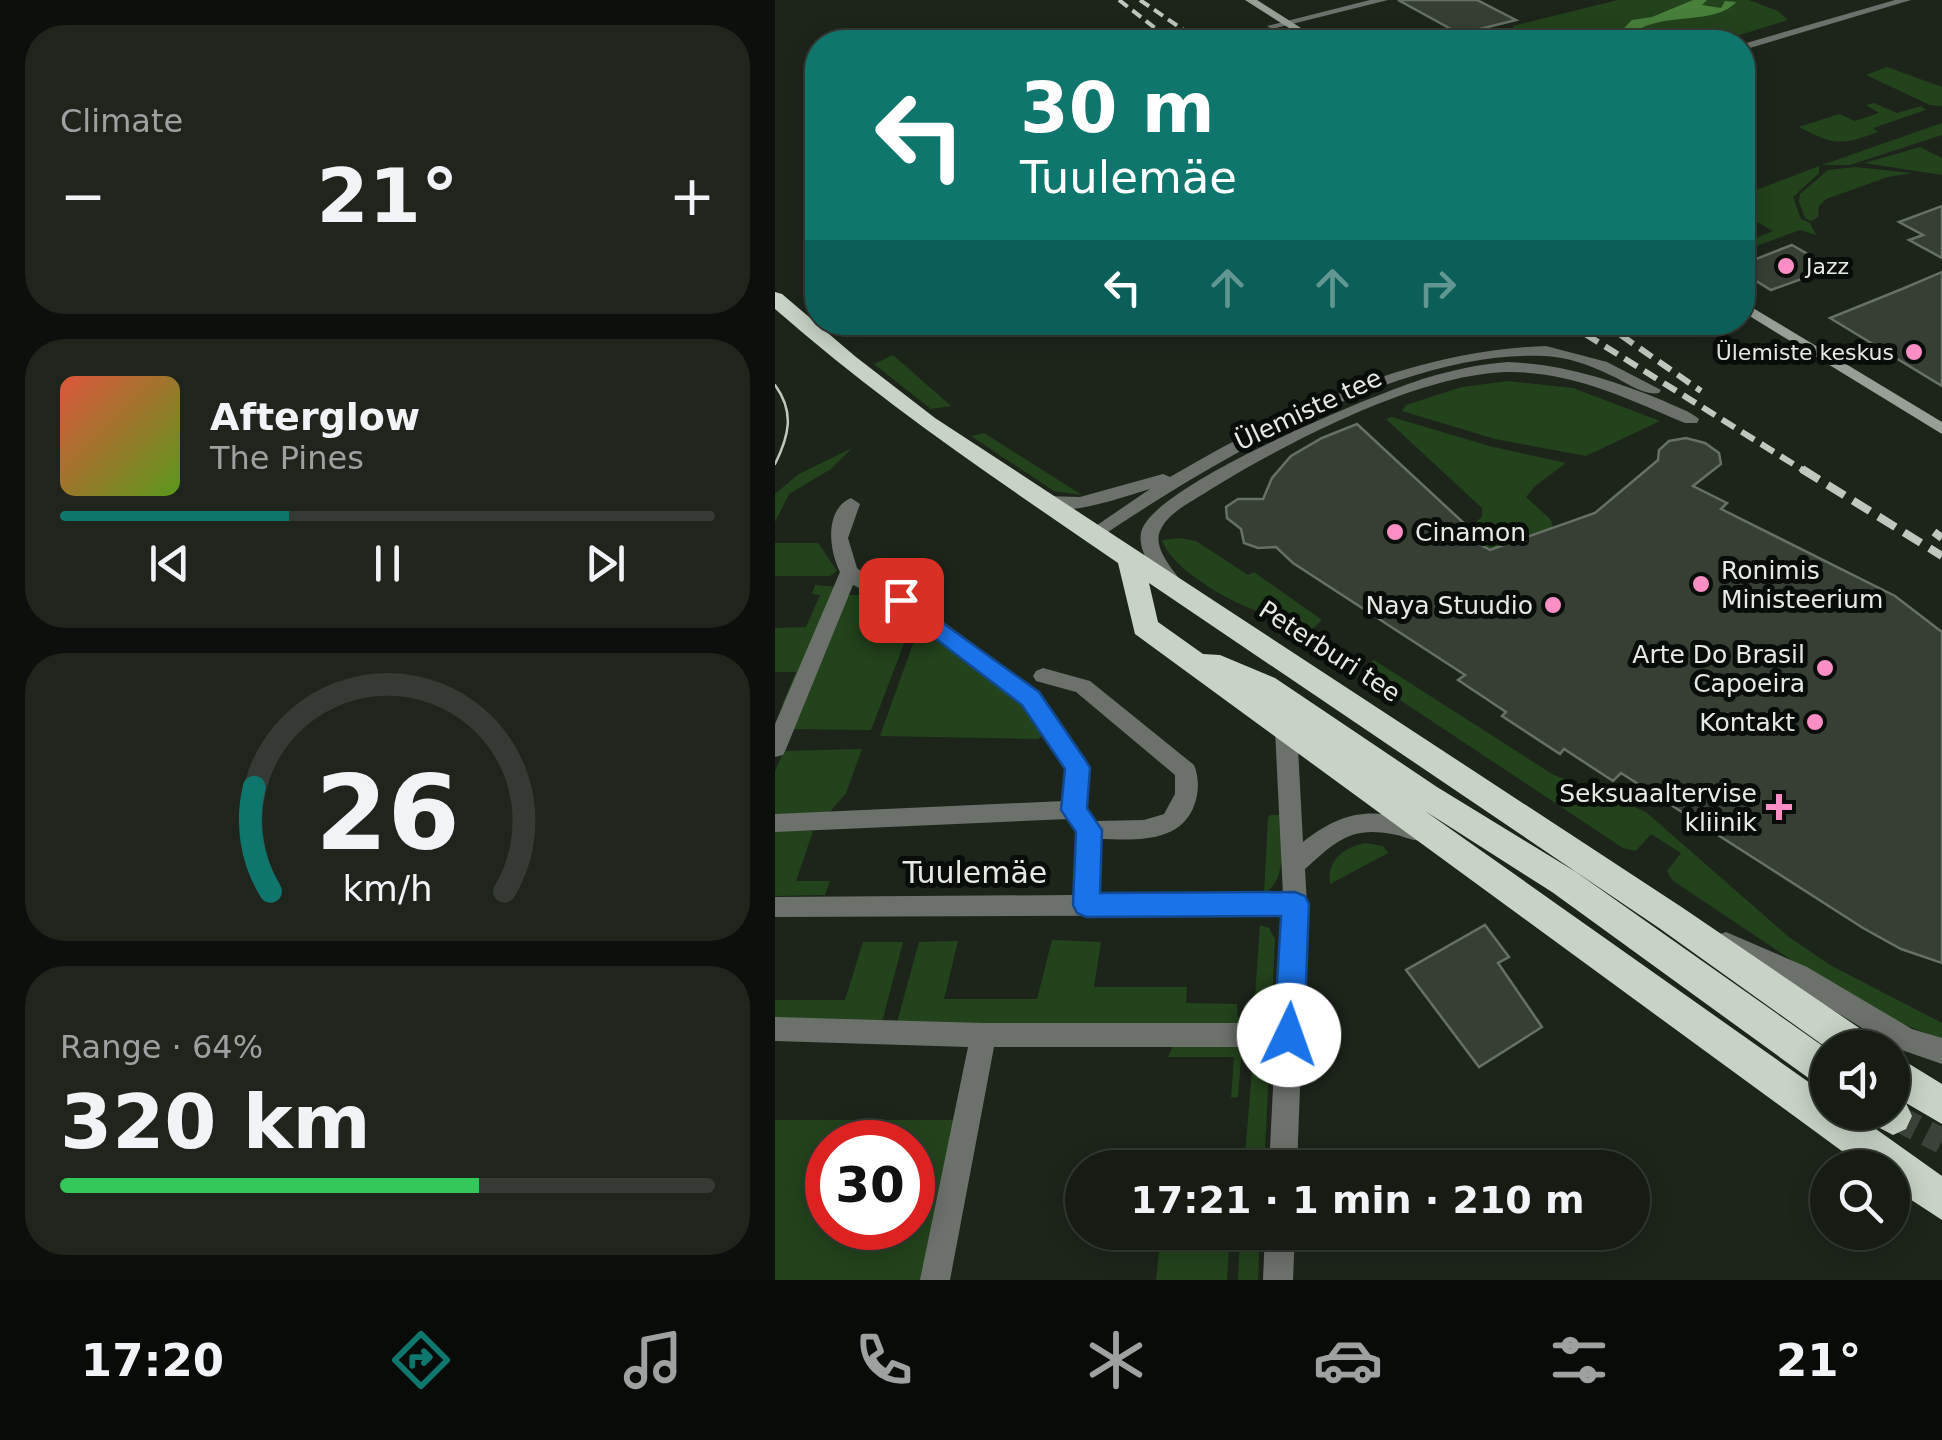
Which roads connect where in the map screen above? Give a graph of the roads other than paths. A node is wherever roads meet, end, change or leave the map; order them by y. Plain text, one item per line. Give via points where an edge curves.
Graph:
1 (1250, 0) edge
2 (1383, 0) edge
3 (1896, 1) edge
4 (1287, 23) junction
5 (1272, 26) dead end
6 (1298, 30) edge
7 (1755, 43) edge
8 (775, 298) edge
9 (1755, 313) edge
10 (805, 323) edge
11 (819, 335) edge
12 (1942, 429) edge
13 (1193, 470) junction
14 (1043, 502) junction
15 (851, 504) dead end
16 (1093, 534) junction
17 (1131, 560) junction
18 (849, 572) junction
19 (1181, 595) junction
20 (1172, 647) junction
21 (1043, 676) dead end
22 (1286, 730) junction
23 (775, 748) edge
24 (1074, 810) junction
25 (775, 823) edge
26 (1089, 830) junction
27 (1432, 835) junction
28 (1294, 864) junction
29 (1295, 904) junction
30 (1086, 905) junction
31 (775, 908) edge
32 (1671, 918) junction
33 (775, 1030) edge
34 (1832, 1030) edge
35 (983, 1035) junction
36 (1289, 1035) junction
37 (1942, 1051) edge
38 (1810, 1058) edge
39 (1910, 1084) edge
40 (1942, 1106) edge
41 (1284, 1150) edge
42 (1942, 1200) edge
43 (1279, 1250) edge
44 (935, 1280) edge
45 (1278, 1280) edge

1 - 4 main road
2 - 4 street
3 - 7 street
4 - 5 street
4 - 6 main road
8 - 10 highway, Peterburi tee
9 - 12 main road
11 - 14 highway, Peterburi tee via 881,388
13 - 14 street, Ülemiste tee via 1098,500
13 - 16 street, Ülemiste tee
13 - 19 street, Ülemiste tee via 1349,397 1480,352 1580,358 1652,389 1691,418 1604,384 1533,368 1471,372 1388,398 1341,415 1159,516 1150,543
14 - 16 highway, Peterburi tee
15 - 18 street via 837,548
16 - 17 highway, Peterburi tee
17 - 19 highway, Peterburi tee
17 - 20 highway via 1145,627
18 - 23 street
18 - 24 street via 899,599 1031,698 1077,768
19 - 32 highway, Peterburi tee
20 - 22 highway
20 - 38 highway via 1265,684 1564,882
21 - 26 street via 1083,686 1186,771 1183,812 1168,824
22 - 27 highway
22 - 28 street
24 - 25 street
24 - 26 street
26 - 30 street
27 - 28 street via 1353,821 1337,826
27 - 42 highway
28 - 29 street
29 - 30 street, Tuulemäe
29 - 36 street
30 - 31 street, Tuulemäe
32 - 34 highway, Peterburi tee
32 - 37 street via 1799,976 1877,1027
33 - 35 street
35 - 36 street
35 - 44 street
36 - 41 street
39 - 40 highway
43 - 45 street

